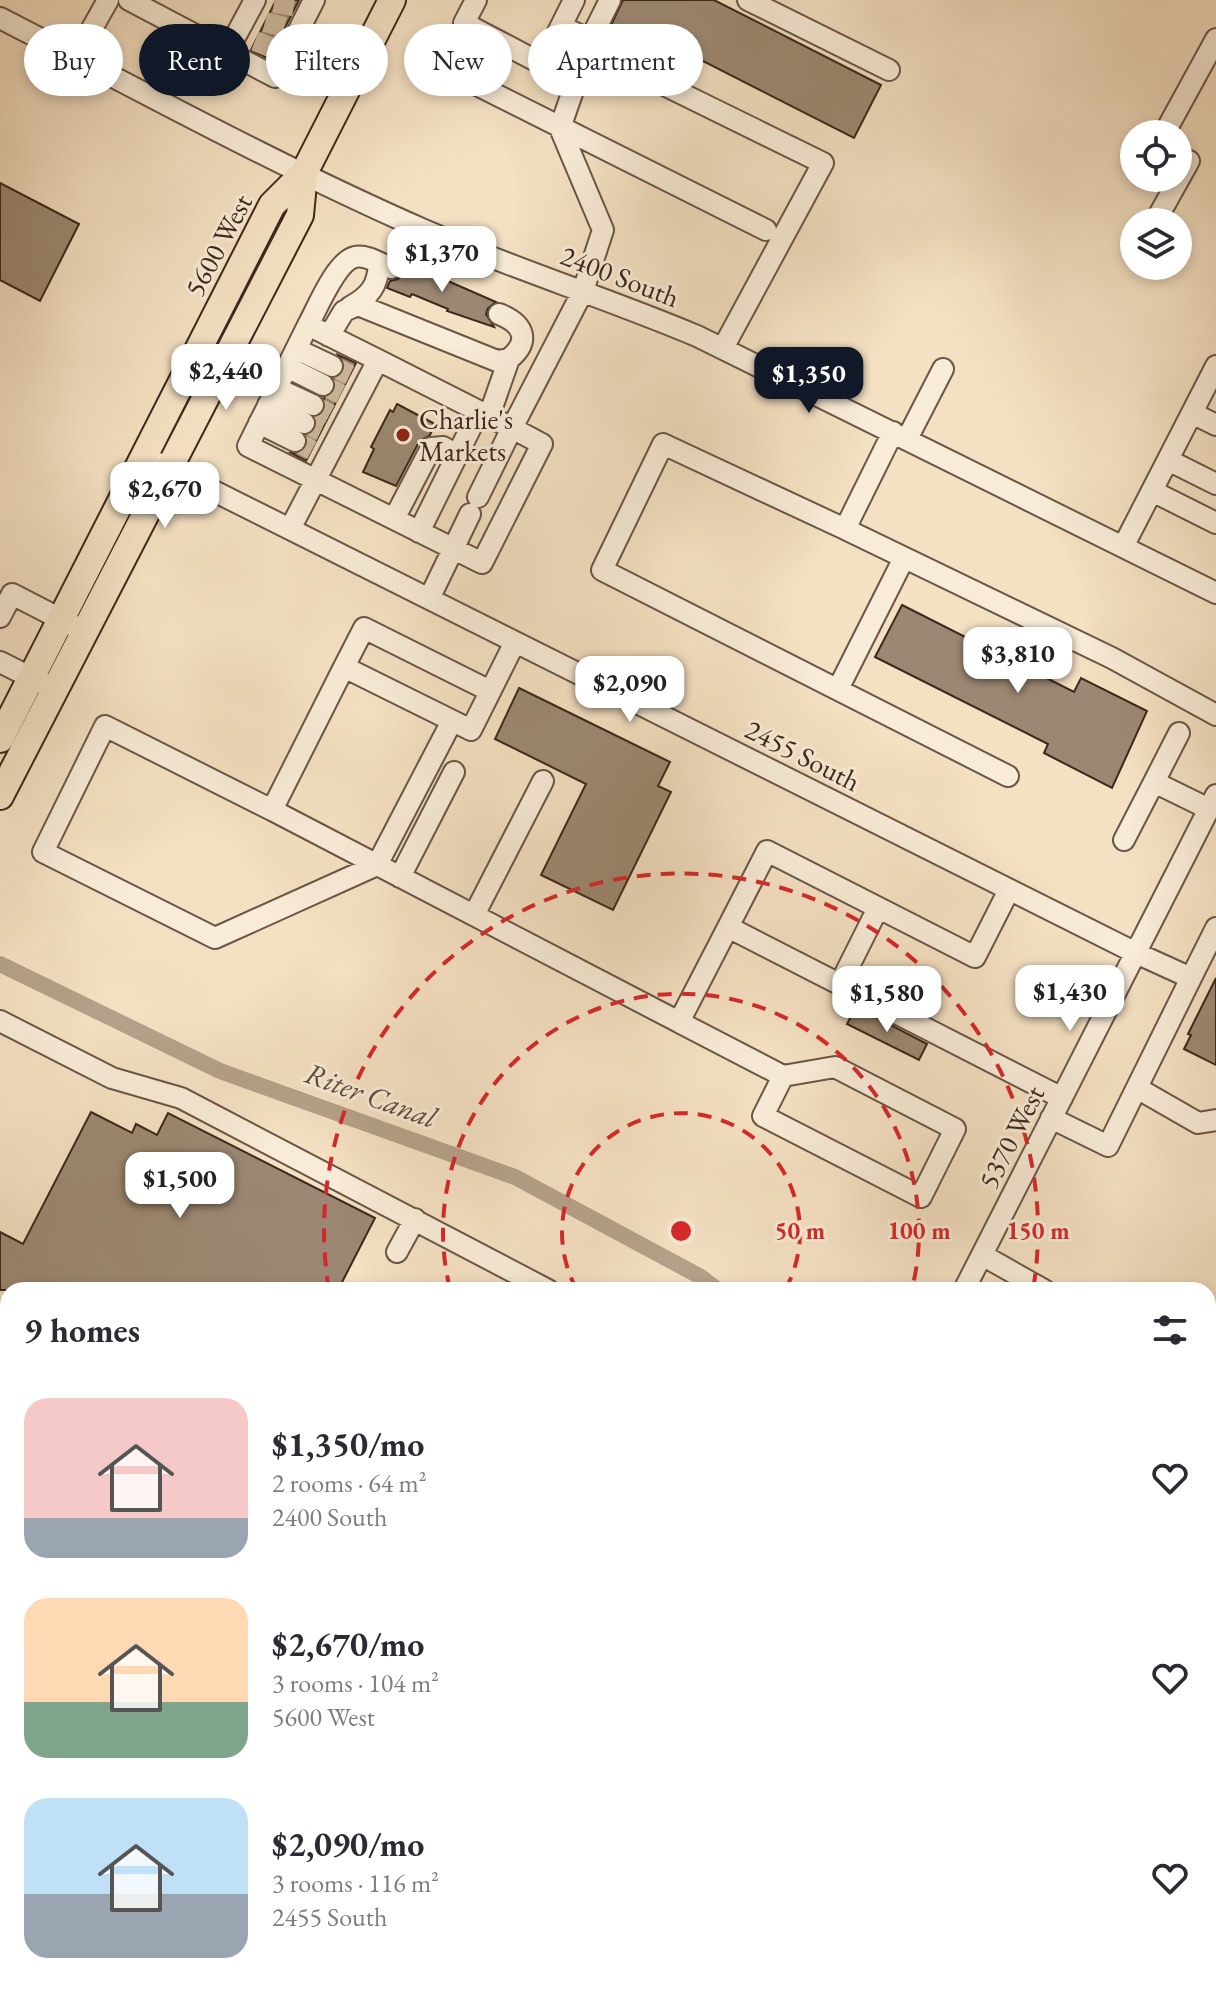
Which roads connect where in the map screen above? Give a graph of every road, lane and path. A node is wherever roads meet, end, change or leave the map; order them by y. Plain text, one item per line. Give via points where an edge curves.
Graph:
1 (108, 0) edge
2 (129, 0) edge
3 (392, 0) edge
4 (476, 0) edge
5 (574, 0) edge
6 (610, 0) edge
7 (748, 0) edge
8 (307, 6) edge
9 (0, 18) edge
10 (252, 21) edge
11 (95, 24) edge
12 (562, 24) edge
13 (600, 24) edge
14 (24, 30) edge
15 (1216, 39) edge
16 (528, 57) edge
17 (889, 70) dead end
18 (123, 81) edge
19 (497, 96) edge
20 (571, 96) edge
21 (692, 96) edge
22 (1172, 120) edge
23 (560, 128) junction
24 (304, 173) junction
25 (766, 230) dead end
26 (583, 291) junction
27 (350, 307) junction
28 (499, 314) dead end
29 (308, 325) junction
30 (329, 336) junction
31 (723, 348) junction
32 (292, 358) junction
33 (509, 359) junction
34 (378, 360) junction
35 (1216, 366) edge
36 (943, 369) dead end
37 (345, 384) junction
38 (268, 405) junction
39 (1192, 413) junction
40 (484, 414) junction
41 (1216, 425) edge
42 (512, 428) junction
43 (321, 431) junction
44 (900, 436) junction
45 (458, 455) junction
46 (144, 456) junction
47 (1168, 460) junction
48 (169, 468) junction
49 (316, 480) junction
50 (1216, 484) edge
51 (1152, 491) junction
52 (394, 519) junction
53 (1216, 523) edge
54 (290, 529) junction
55 (845, 529) junction
56 (419, 532) junction
57 (1123, 547) junction
58 (453, 549) junction
59 (904, 558) junction
60 (1216, 593) edge
61 (5, 595) edge
62 (429, 599) junction
63 (0, 617) edge
64 (61, 619) junction
65 (85, 631) junction
66 (515, 642) junction
67 (0, 662) edge
68 (344, 667) junction
69 (43, 684) junction
70 (838, 689) junction
71 (490, 691) junction
72 (1216, 715) edge
73 (452, 721) junction
74 (1179, 733) dead end
75 (0, 739) edge
76 (454, 772) dead end
77 (1008, 776) dead end
78 (543, 781) dead end
79 (1154, 782) junction
80 (0, 796) edge
81 (1212, 802) edge
82 (272, 810) junction
83 (1124, 840) dead end
84 (377, 865) junction
85 (400, 877) junction
86 (1009, 890) junction
87 (878, 908) junction
88 (474, 915) junction
89 (728, 927) junction
90 (1216, 928) edge
91 (1136, 953) junction
92 (1191, 978) junction
93 (840, 984) junction
94 (0, 1021) edge
95 (679, 1022) junction
96 (783, 1076) junction
97 (1137, 1088) junction
98 (1062, 1098) junction
99 (1051, 1118) junction
100 (1216, 1120) edge
101 (415, 1219) junction
102 (397, 1252) dead end
103 (982, 1255) junction
104 (533, 1282) edge
105 (968, 1282) edge
106 (1030, 1282) edge

1 - 11 street
2 - 10 street
3 - 24 main road, 5600 West
4 - 16 street via 464,23
5 - 12 street
6 - 13 street
7 - 17 street
8 - 10 street via 275,77
9 - 14 street, 2400 South
15 - 22 street
18 - 24 street, 2400 South
19 - 23 street
20 - 23 street
21 - 31 street via 823,163
23 - 25 street
23 - 26 street via 603,230
24 - 26 street, 2400 South via 435,235
24 - 46 main road, 5600 West via 272,205
24 - 48 main road, 5600 West via 300,215
26 - 31 street, 2400 South
26 - 42 street
27 - 29 street via 373,291 385,265 355,257 347,261
27 - 30 street
27 - 33 street via 367,308 497,361
28 - 33 street via 521,331 520,348
29 - 30 street
29 - 32 street
30 - 34 street
31 - 44 street, 2400 South
32 - 37 street
32 - 38 street
33 - 40 street
34 - 37 street
34 - 40 street
35 - 39 street
36 - 44 street
37 - 43 street
38 - 43 street
38 - 43 street
38 - 49 street via 248,446
39 - 41 street
39 - 47 street
40 - 42 street
40 - 45 street
42 - 58 street
42 - 58 street via 542,444 482,563
43 - 49 street
44 - 55 street
44 - 57 street, 2400 South
45 - 52 street via 431,448
45 - 56 street
46 - 48 street, 2455 South
46 - 64 main road, 5600 West
47 - 50 street
47 - 51 street
48 - 54 street, 2455 South
48 - 65 main road, 5600 West
49 - 52 street
49 - 54 street
51 - 53 street
51 - 57 street
52 - 56 street
54 - 62 street, 2455 South
55 - 59 street
55 - 70 street via 663,444 602,570
56 - 58 street
57 - 60 street, 2400 South
58 - 62 street
59 - 70 street
59 - 72 street via 1112,658
61 - 63 street
61 - 64 street
62 - 66 street, 2455 South
64 - 65 street
64 - 69 main road, 5600 West
65 - 69 main road, 5600 West
66 - 71 street
66 - 86 street, 2455 South
67 - 69 street
68 - 71 street via 364,628
68 - 73 street
68 - 82 street
69 - 75 main road, 5600 West
69 - 80 main road, 5600 West
70 - 77 street
71 - 73 street via 471,730
73 - 84 street
74 - 79 street
76 - 85 street
78 - 88 street
79 - 81 street
79 - 83 street
81 - 91 street, 5370 West
82 - 84 street
82 - 84 street via 105,726 43,852 215,938
84 - 85 street
85 - 88 street
86 - 87 street via 975,957
86 - 91 street, 2455 South
87 - 89 street via 767,851
87 - 93 street
88 - 95 street
89 - 93 street
89 - 95 street
90 - 92 street
91 - 92 street, 2455 South
91 - 98 street, 5370 West
92 - 97 street
93 - 98 street
94 - 101 street via 112,1078 181,1098
95 - 96 street
96 - 96 street via 763,1116 921,1197 955,1129 835,1067
97 - 99 street via 1108,1146
97 - 100 street via 1198,1123
98 - 99 street, 5370 West
99 - 103 street, 5370 West
101 - 102 street
101 - 104 street
103 - 105 street, 5370 West
103 - 106 street

